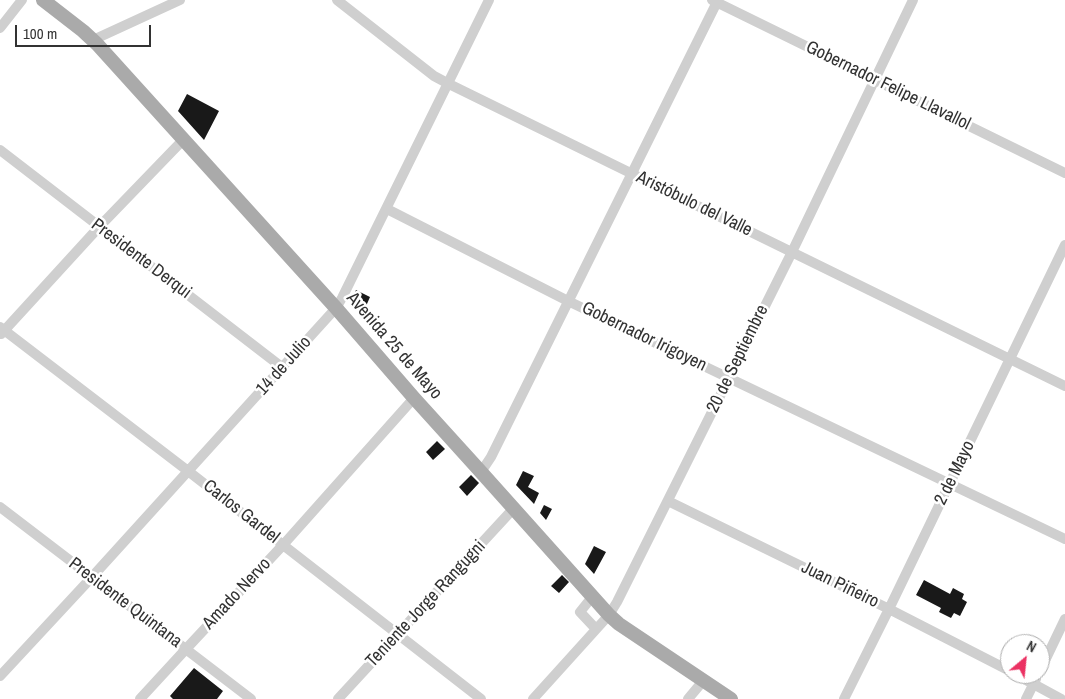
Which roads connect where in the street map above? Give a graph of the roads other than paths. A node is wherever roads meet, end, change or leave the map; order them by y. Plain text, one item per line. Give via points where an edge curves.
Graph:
1 (22, 0) edge
2 (180, 0) edge
3 (337, 0) edge
4 (489, 0) edge
5 (913, 0) edge
6 (715, 1) edge
7 (50, 2) edge
8 (0, 28) edge
9 (93, 40) junction
10 (874, 80) junction
11 (449, 84) junction
12 (184, 140) junction
13 (0, 150) edge
14 (631, 173) junction
15 (1065, 173) edge
16 (387, 209) junction
17 (99, 227) junction
18 (1065, 245) edge
19 (792, 252) junction
20 (568, 301) junction
21 (336, 308) junction
22 (1, 331) edge
23 (1010, 359) junction
24 (283, 368) junction
25 (728, 378) junction
26 (1065, 386) edge
27 (414, 398) junction
28 (188, 471) junction
29 (481, 472) junction
30 (950, 484) junction
31 (668, 501) junction
32 (0, 507) edge
33 (514, 508) junction
34 (1065, 539) edge
35 (283, 545) junction
36 (92, 577) junction
37 (592, 597) junction
38 (889, 609) junction
39 (609, 615) junction
40 (1065, 620) edge
41 (596, 629) junction
42 (398, 635) junction
43 (186, 649) junction
44 (1050, 650) edge
45 (1000, 667) edge
46 (0, 676) edge
47 (704, 681) junction
48 (1033, 684) edge
49 (1045, 684) edge
50 (140, 699) edge
51 (251, 699) edge
52 (338, 699) edge
53 (481, 699) edge
54 (533, 699) edge
55 (688, 699) edge
56 (731, 699) edge
57 (844, 699) edge
58 (1026, 699) edge
59 (1061, 699) edge

1 - 8 street
2 - 9 street
3 - 11 street, Aristóbulo del Valle via 434,76
4 - 11 street, 14 de Julio
5 - 10 street, 20 de Septiembre
6 - 10 street, Gobernador Felipe Llavallol
6 - 14 street
7 - 9 main road, Avenida 25 de Mayo
9 - 12 main road, Avenida 25 de Mayo
10 - 15 street, Gobernador Felipe Llavallol
10 - 19 street, 20 de Septiembre
11 - 14 street, Aristóbulo del Valle
11 - 16 street, 14 de Julio
12 - 17 street
12 - 21 main road, Avenida 25 de Mayo
13 - 17 street, Presidente Derqui
14 - 19 street, Aristóbulo del Valle
14 - 20 street
16 - 20 street, Gobernador Irigoyen
16 - 21 street, 14 de Julio
17 - 22 street
17 - 24 street, Presidente Derqui
18 - 23 street, 2 de Mayo
19 - 23 street, Aristóbulo del Valle
19 - 25 street, 20 de Septiembre
20 - 25 street, Gobernador Irigoyen
20 - 29 street
21 - 24 street, 14 de Julio
21 - 27 main road, Avenida 25 de Mayo
22 - 28 street, Carlos Gardel
23 - 26 street, Aristóbulo del Valle
23 - 30 street, 2 de Mayo
24 - 28 street, 14 de Julio
25 - 30 street, Gobernador Irigoyen
25 - 31 street, 20 de Septiembre
27 - 29 main road, Avenida 25 de Mayo
27 - 35 street, Amado Nervo
28 - 35 street, Carlos Gardel
28 - 36 street, 14 de Julio
29 - 33 main road, Avenida 25 de Mayo
30 - 34 street, Gobernador Irigoyen
30 - 38 street, 2 de Mayo
31 - 38 street, Juan Piñeiro
31 - 39 street, 20 de Septiembre
32 - 36 street, Presidente Quintana
33 - 37 main road, Avenida 25 de Mayo
33 - 42 street, Teniente Jorge Rangugni
35 - 42 street, Carlos Gardel
35 - 43 street, Amado Nervo
36 - 43 street, Presidente Quintana
36 - 46 street, 14 de Julio
37 - 39 main road, Avenida 25 de Mayo
37 - 41 street via 580,612
38 - 45 street, Juan Piñeiro
38 - 57 street, 2 de Mayo
39 - 41 street, 20 de Septiembre
39 - 47 main road, Avenida 25 de Mayo
40 - 44 street
41 - 54 street, 20 de Septiembre
42 - 52 street, Teniente Jorge Rangugni
42 - 53 street, Carlos Gardel
43 - 50 street, Amado Nervo
43 - 51 street, Presidente Quintana
47 - 55 street
47 - 56 main road, Avenida 25 de Mayo
48 - 58 street
49 - 59 street

